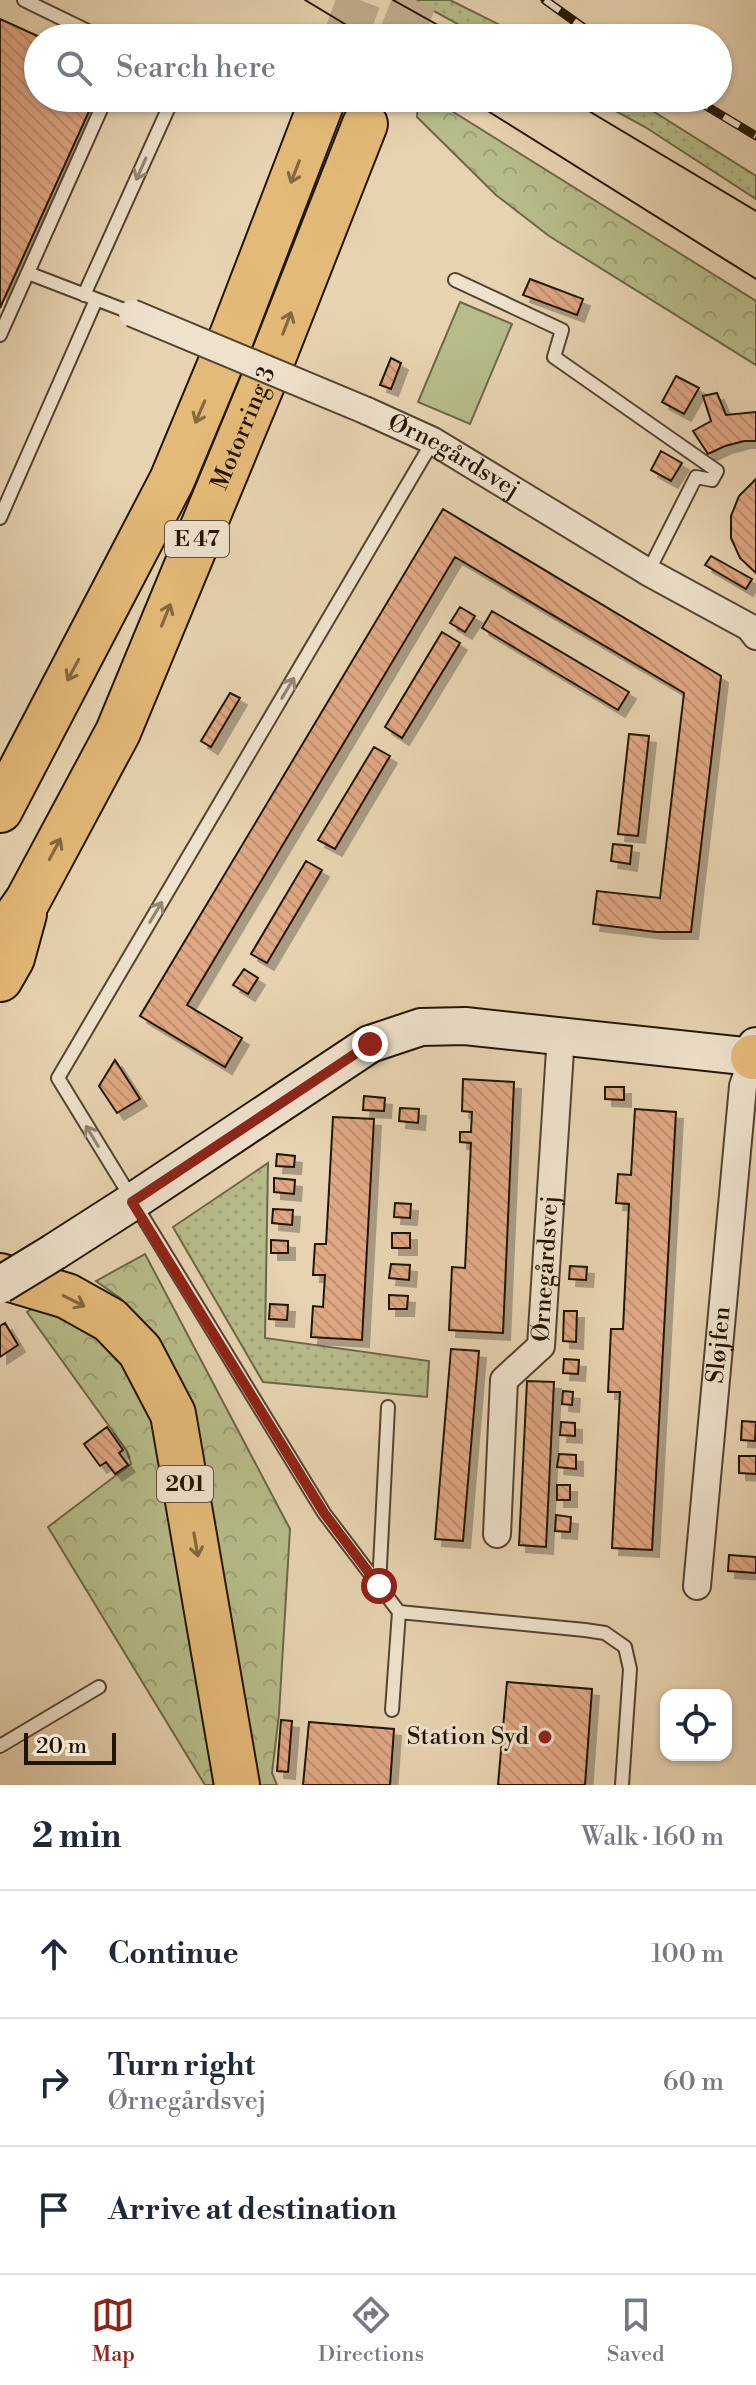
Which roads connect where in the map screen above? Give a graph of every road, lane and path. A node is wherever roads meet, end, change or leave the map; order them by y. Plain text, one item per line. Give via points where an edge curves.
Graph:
1 (24, 0) edge
2 (73, 24) edge
3 (100, 112) edge
4 (167, 112) edge
5 (318, 112) edge
6 (365, 124) dead end
7 (28, 273) junction
8 (455, 280) dead end
9 (90, 298) junction
10 (132, 313) joint
11 (0, 335) edge
12 (433, 441) junction
13 (0, 518) edge
14 (648, 572) junction
15 (756, 636) edge
16 (0, 810) edge
17 (28, 900) junction
18 (0, 940) edge
19 (0, 979) edge
20 (561, 1035) junction
21 (755, 1053) edge
22 (132, 1202) junction
23 (0, 1276) edge
24 (0, 1285) edge
25 (388, 1407) dead end
26 (497, 1534) dead end
27 (379, 1586) junction
28 (697, 1586) dead end
29 (399, 1612) junction
30 (99, 1687) dead end
31 (392, 1710) dead end
32 (0, 1746) edge
33 (237, 1785) edge
34 (622, 1785) edge

1 - 2 lane
3 - 7 lane
4 -> 9 lane
5 -> 16 highway, Motorring 3 / E 47 via 172,480
17 -> 6 highway, Motorring 3 / E 47 via 118,732
7 - 9 lane
7 - 11 lane
8 - 14 lane via 562,330 554,357 717,471 712,480 696,477
9 - 10 lane
9 - 13 lane
10 - 12 street, Ørnegårdsvej, bridge
12 - 14 street, Ørnegårdsvej
22 -> 12 lane via 58,1078
14 - 15 street, Ørnegårdsvej via 749,627
17 - 18 highway, Motorring 3 / E 47
17 - 19 highway via 12,958
20 - 21 street
20 - 22 street via 421,1027 370,1044
20 - 26 street, Ørnegårdsvej via 541,1346 504,1380
21 - 28 street, Sløjfen via 743,1086
22 - 24 street, bridge
22 - 27 lane via 324,1513
23 -> 33 highway, 201 via 67,1296 110,1320 140,1351 173,1414
25 - 27 lane
27 - 29 lane
29 - 31 lane
29 - 34 lane via 605,1633 625,1647 630,1669
30 - 32 lane

